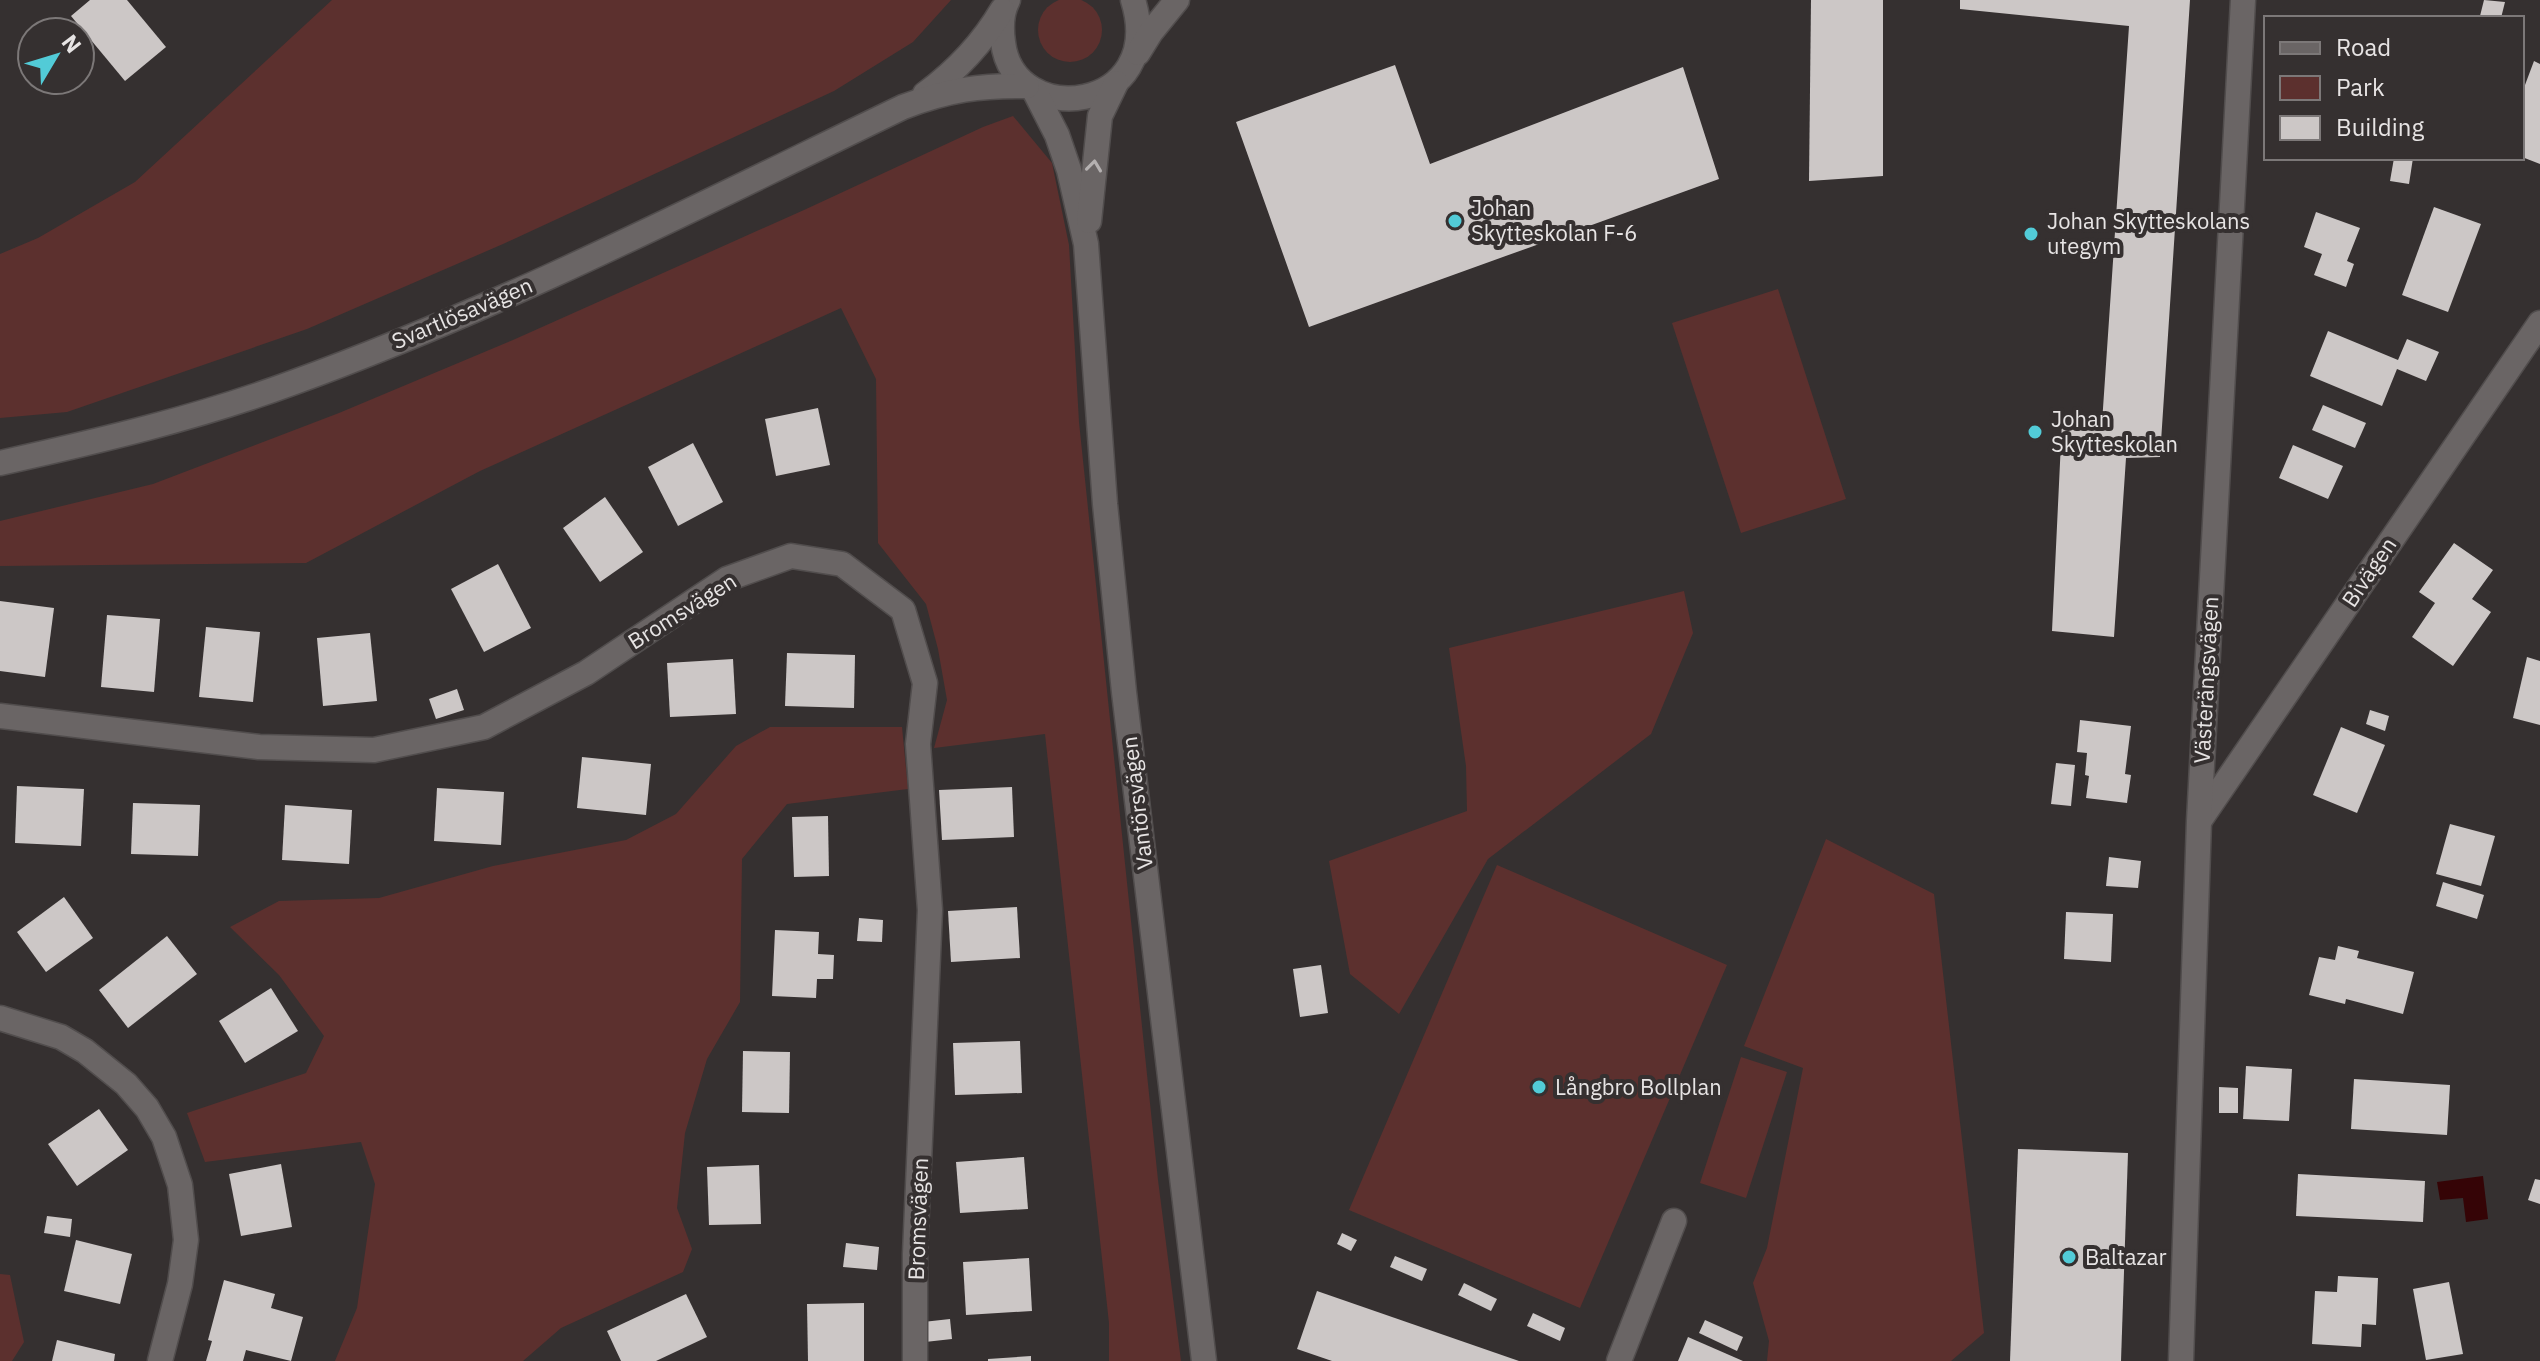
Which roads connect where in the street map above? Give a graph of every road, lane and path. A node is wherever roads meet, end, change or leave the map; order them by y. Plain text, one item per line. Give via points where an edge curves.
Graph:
1 (1133, 0) edge
2 (1177, 0) edge
3 (2243, 0) edge
4 (1006, 2) edge
5 (1123, 74) junction
6 (1031, 89) junction
7 (903, 107) junction
8 (1086, 244) junction
9 (2540, 323) edge
10 (0, 463) edge
11 (0, 716) edge
12 (2199, 821) junction
13 (0, 1018) edge
14 (1674, 1221) dead end
15 (160, 1361) edge
16 (915, 1361) edge
17 (1204, 1361) edge
18 (1619, 1361) edge
19 (2181, 1361) edge

1 - 5 street via 1139,43
2 - 5 street
3 - 12 street, Västerängsvägen
4 - 6 street, Vantörsvägen via 1004,50
4 - 7 street, Svartlösavägen via 972,52
5 - 6 street, Svartlösavägen via 1097,94 1074,99
8 -> 5 street, Vantörsvägen via 1100,116
6 - 7 street, Svartlösavägen via 989,85
6 - 8 street, Vantörsvägen via 1057,135
7 - 10 street, Svartlösavägen via 461,316 291,384 122,436
8 - 17 street, Vantörsvägen via 1124,692
9 - 12 street, Bivägen
11 - 16 street, Bromsvägen via 259,747 374,750 484,727 586,673 727,579 791,556 842,564 903,610 925,683 918,744 930,910
12 - 19 street, Västerängsvägen
13 - 15 street via 61,1037 85,1051 126,1084 164,1137 180,1185 186,1240
14 - 18 street

